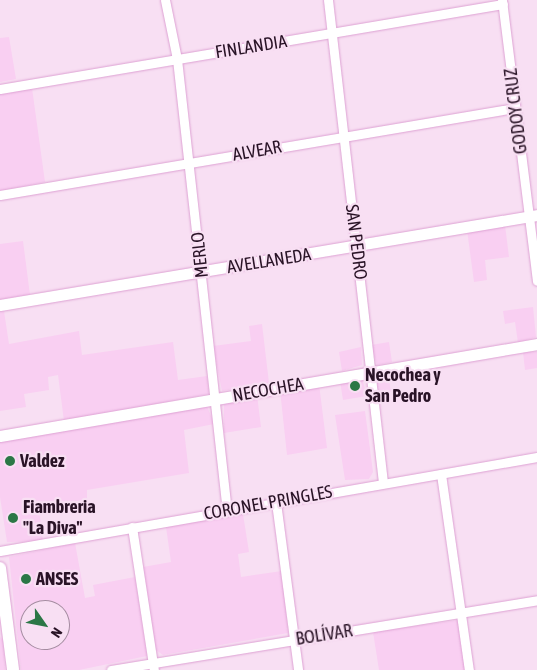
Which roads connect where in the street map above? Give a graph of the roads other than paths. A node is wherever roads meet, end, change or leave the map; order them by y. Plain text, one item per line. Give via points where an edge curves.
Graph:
1 (165, 0) edge
2 (328, 0) edge
3 (502, 2) edge
4 (332, 35) junction
5 (177, 59) junction
6 (0, 89) edge
7 (515, 108) junction
8 (342, 137) junction
9 (189, 163) junction
10 (0, 195) edge
11 (533, 216) edge
12 (357, 246) junction
13 (202, 272) junction
14 (537, 280) edge
15 (0, 305) edge
16 (537, 344) edge
17 (370, 372) junction
18 (215, 399) junction
19 (0, 436) edge
20 (537, 457) edge
21 (441, 474) junction
22 (383, 483) junction
23 (276, 502) junction
24 (227, 510) junction
25 (132, 527) junction
26 (0, 551) edge
27 (0, 568) edge
28 (537, 600) edge
29 (462, 612) junction
30 (4, 630) edge
31 (294, 640) junction
32 (154, 666) edge
33 (13, 670) edge
34 (111, 670) edge
35 (298, 670) edge
36 (469, 670) edge

1 - 5 street, MERLO
2 - 4 street, SAN PEDRO
3 - 4 street, FINLANDIA
3 - 7 street, GODOY CRUZ
4 - 5 street, FINLANDIA
4 - 8 street, SAN PEDRO
5 - 6 street, FINLANDIA
5 - 9 street, MERLO
7 - 8 street, ALVEAR
7 - 11 street, GODOY CRUZ
8 - 9 street, ALVEAR
8 - 12 street, SAN PEDRO
9 - 10 street, ALVEAR
9 - 13 street, MERLO
11 - 12 street, AVELLANEDA
11 - 14 street, GODOY CRUZ
12 - 13 street, AVELLANEDA
12 - 17 street, SAN PEDRO
13 - 15 street, AVELLANEDA
13 - 18 street, MERLO
16 - 17 street, NECOCHEA
17 - 18 street, NECOCHEA
17 - 22 street, SAN PEDRO
18 - 19 street, NECOCHEA
18 - 24 street, MERLO
20 - 21 street, CORONEL PRINGLES
21 - 22 street, CORONEL PRINGLES
21 - 29 street
22 - 23 street, CORONEL PRINGLES
23 - 24 street, CORONEL PRINGLES
23 - 31 street
24 - 25 street, CORONEL PRINGLES
25 - 26 street, CORONEL PRINGLES
25 - 32 street
27 - 30 main road
28 - 29 street, BOLÍVAR
29 - 31 street, BOLÍVAR
29 - 36 street
30 - 33 main road
31 - 32 street, BOLÍVAR
31 - 35 street
32 - 34 street, BOLÍVAR

